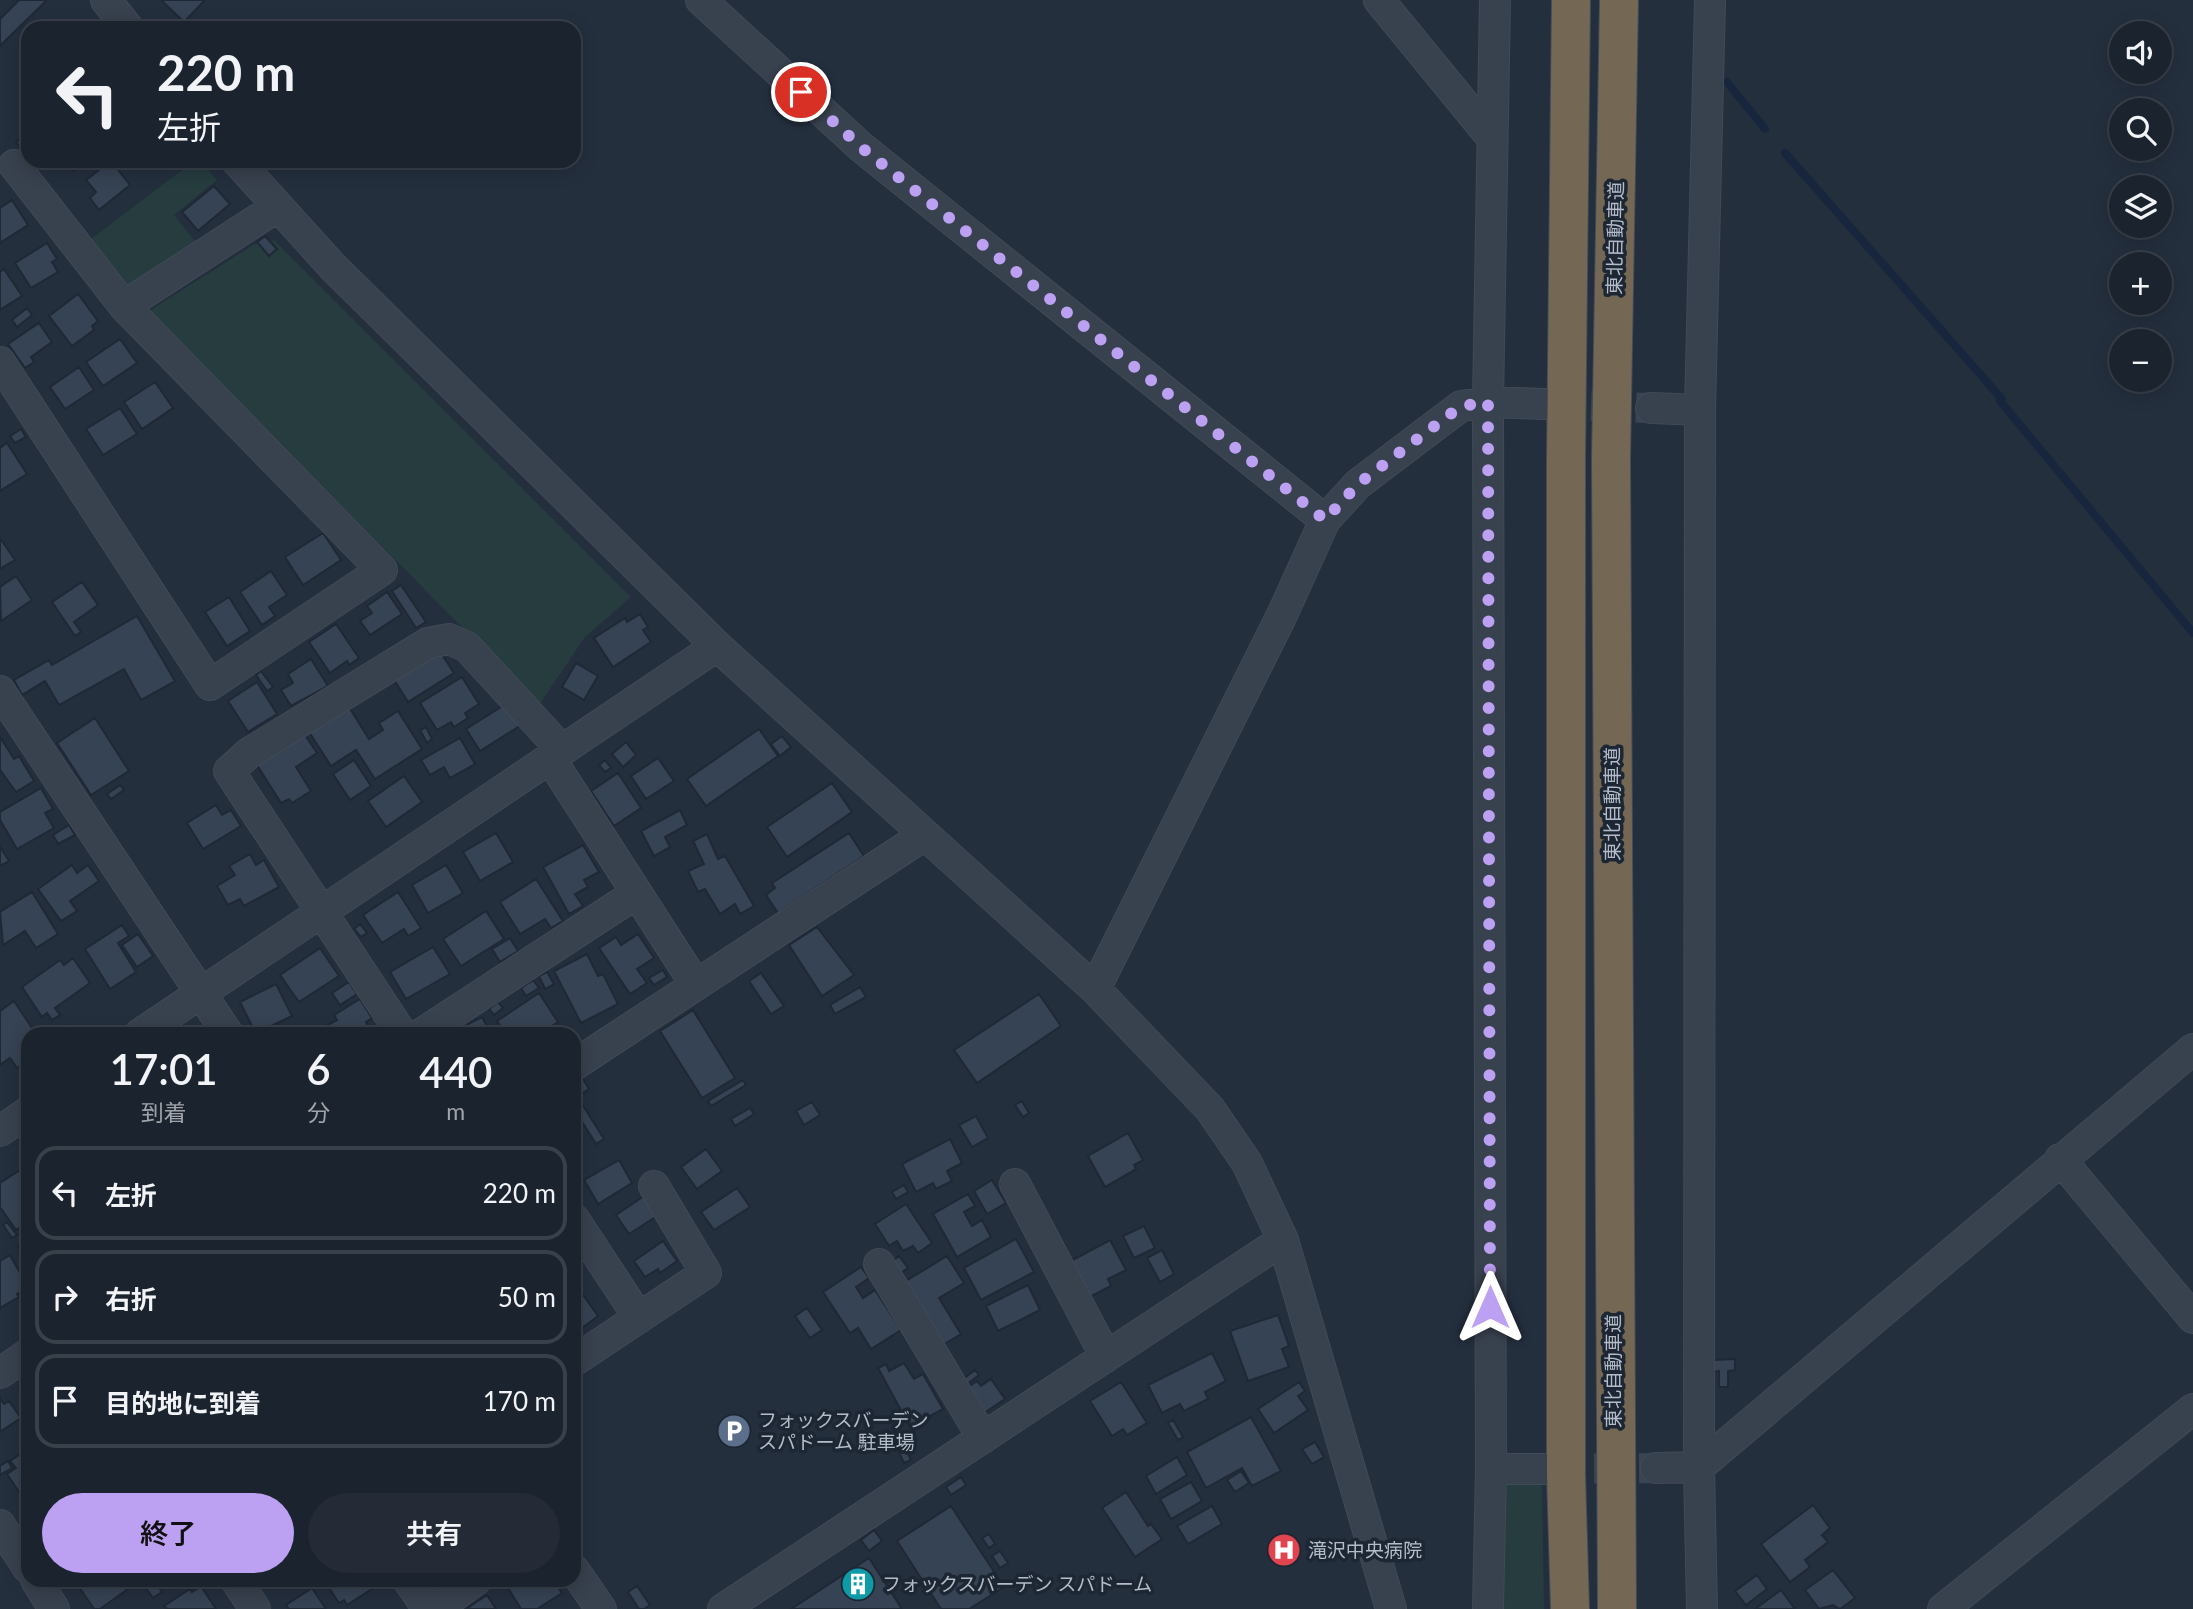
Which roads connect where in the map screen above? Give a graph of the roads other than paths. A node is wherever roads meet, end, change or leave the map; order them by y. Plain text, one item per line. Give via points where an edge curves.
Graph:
1 (106, 0) edge
2 (701, 0) edge
3 (1379, 0) edge
4 (1495, 0) edge
5 (1572, 0) edge
6 (1619, 0) edge
7 (1710, 0) edge
8 (122, 21) edge
9 (1492, 138) junction
10 (5, 162) edge
11 (243, 168) edge
12 (277, 207) junction
13 (124, 306) junction
14 (0, 362) edge
15 (1488, 402) junction
16 (1544, 404) tunnel mouth
17 (1651, 408) tunnel mouth
18 (1700, 410) junction
19 (1325, 520) junction
20 (717, 646) junction
21 (0, 691) edge
22 (556, 754) junction
23 (923, 836) junction
24 (637, 893) junction
25 (321, 911) junction
26 (696, 985) junction
27 (1096, 989) junction
28 (200, 992) junction
29 (150, 1027) edge
30 (223, 1027) edge
31 (397, 1027) edge
32 (432, 1027) edge
33 (2193, 1049) edge
34 (581, 1060) edge
35 (21, 1117) edge
36 (0, 1131) edge
37 (2060, 1160) junction
38 (1015, 1184) dead end
39 (654, 1186) dead end
40 (581, 1230) edge
41 (1283, 1240) junction
42 (878, 1264) dead end
43 (639, 1318) junction
44 (2193, 1318) edge
45 (581, 1356) edge
46 (1106, 1357) junction
47 (21, 1359) edge
48 (0, 1373) edge
49 (2193, 1409) edge
50 (983, 1438) junction
51 (1699, 1467) junction
52 (1656, 1468) tunnel mouth
53 (1491, 1469) junction
54 (1549, 1469) tunnel mouth
55 (0, 1525) edge
56 (21, 1557) edge
57 (581, 1580) edge
58 (40, 1587) edge
59 (241, 1587) edge
60 (413, 1587) edge
61 (466, 1587) edge
62 (54, 1609) edge
63 (255, 1609) edge
64 (428, 1609) edge
65 (436, 1609) edge
66 (601, 1609) edge
67 (723, 1609) edge
68 (1391, 1609) edge
69 (1488, 1609) edge
70 (1570, 1609) edge
71 (1617, 1609) edge
72 (1702, 1609) edge
73 (1943, 1609) edge

1 - 8 street
2 - 19 street via 861,147
3 - 9 street
4 - 9 street
5 - 70 highway via 1566,459 1566,1475
6 - 71 highway, 東北自動車道 via 1611,459
7 - 18 street
9 - 15 street
10 - 13 street
11 - 12 street
12 - 13 street
12 - 20 street
13 - 14 street via 382,570 210,685
15 - 16 street
15 - 19 street via 1461,406 1358,484
15 - 53 street
17 - 18 street
18 - 51 street
19 - 27 street
20 - 22 street
20 - 23 street
21 - 28 street
22 - 24 street
22 - 25 street
22 - 25 street via 467,647 449,639 428,643 249,753 229,771
23 - 26 street
23 - 27 street
24 - 26 street
24 - 32 street
25 - 28 street
25 - 31 street
26 - 34 street
27 - 41 street via 1210,1109 1247,1163
28 - 29 street
28 - 30 street
33 - 37 street
35 - 36 street
37 - 44 street
37 - 51 street
38 - 46 street
39 - 43 street via 706,1273
40 - 43 street
41 - 46 street
41 - 68 street
42 - 50 street
43 - 45 street
46 - 50 street
47 - 48 street
49 - 73 street
50 - 67 street
51 - 52 street
51 - 72 street
53 - 54 street
53 - 69 street
55 - 56 street
57 - 66 street
58 - 62 street
59 - 63 street
60 - 64 street
61 - 65 street

